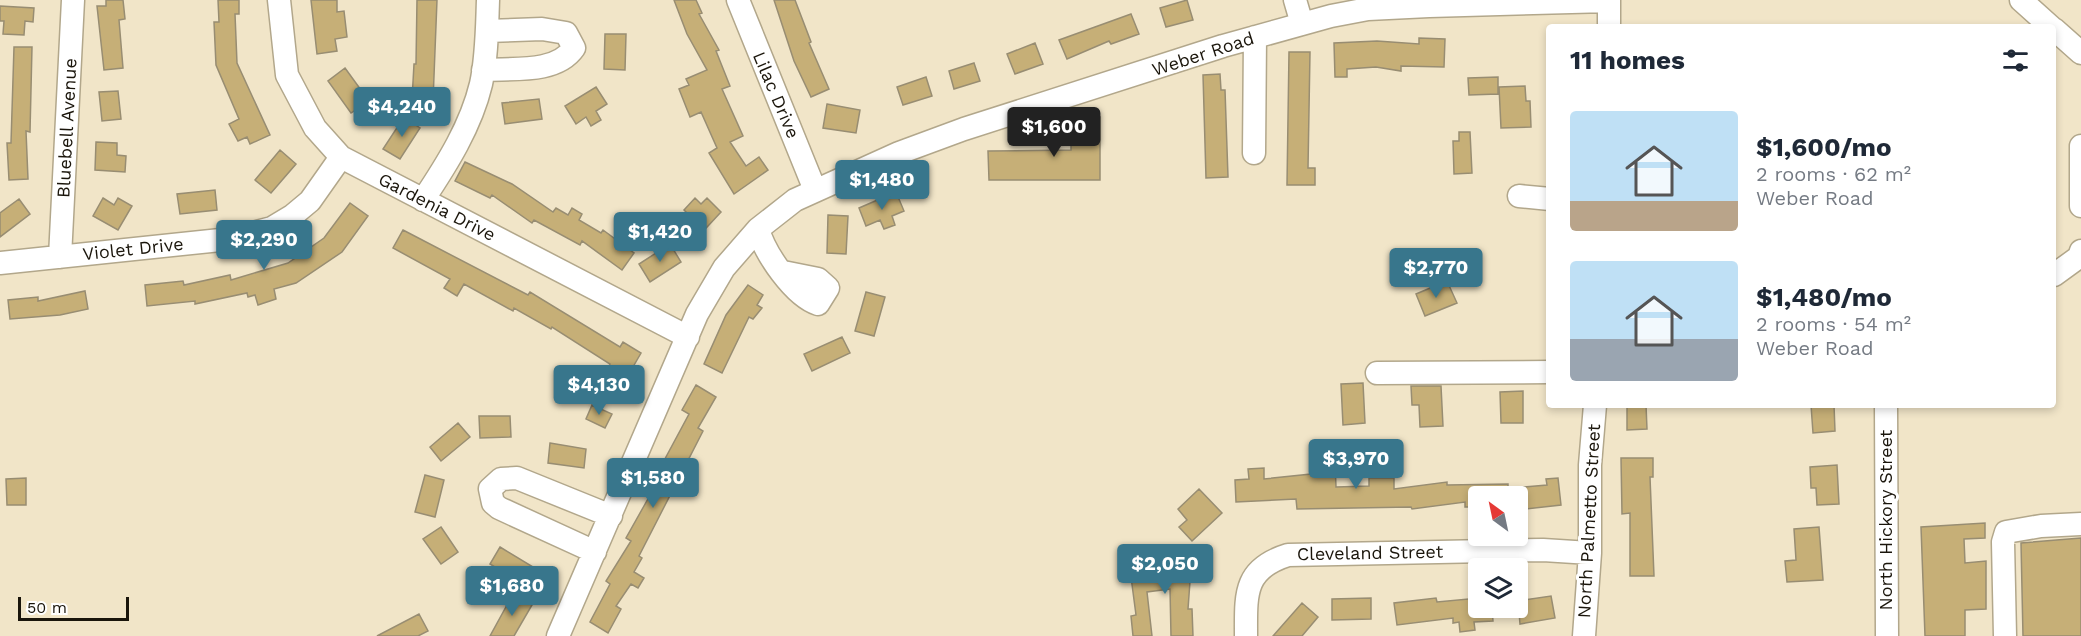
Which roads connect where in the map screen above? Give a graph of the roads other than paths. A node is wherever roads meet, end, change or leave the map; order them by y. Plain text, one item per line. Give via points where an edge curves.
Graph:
1 (73, 0) edge
2 (279, 0) edge
3 (488, 0) edge
4 (738, 0) edge
5 (1294, 0) edge
6 (1609, 0) edge
7 (2021, 0) edge
8 (1302, 24) junction
9 (1609, 24) edge
10 (2048, 24) edge
11 (487, 31) junction
12 (2056, 31) edge
13 (1255, 37) junction
14 (2081, 53) edge
15 (483, 70) junction
16 (2081, 146) edge
17 (1254, 153) dead end
18 (341, 157) junction
19 (815, 190) junction
20 (1519, 196) dead end
21 (1546, 199) edge
22 (423, 200) junction
23 (2081, 206) edge
24 (758, 229) junction
25 (2081, 252) edge
26 (60, 257) junction
27 (0, 263) edge
28 (783, 272) dead end
29 (2056, 274) edge
30 (688, 337) junction
31 (1546, 372) edge
32 (1377, 373) dead end
33 (1595, 408) edge
34 (1886, 408) edge
35 (611, 516) junction
36 (2081, 524) edge
37 (595, 552) junction
38 (1590, 553) junction
39 (558, 636) edge
40 (1246, 636) edge
41 (1584, 636) edge
42 (1887, 636) edge
43 (2005, 636) edge

1 - 26 street, Bluebell Avenue
2 - 18 street, Gardenia Drive via 286,75 315,128
3 - 11 street
4 - 19 street, Lilac Drive
5 - 8 street
6 - 8 street, Weber Road via 1368,9
6 - 9 street
7 - 10 street
8 - 13 street, Weber Road
11 - 15 street
11 - 15 street via 542,29 566,33 574,48 567,58 554,65
12 - 14 street
13 - 17 street
13 - 19 street, Weber Road via 964,129
15 - 22 street via 469,117 450,159
16 - 23 street
18 - 22 street, Gardenia Drive
18 - 26 street, Violet Drive via 310,201 272,228 230,239
19 - 24 street, Weber Road via 795,200
20 - 21 street
22 - 30 street, Gardenia Drive
24 - 28 street
24 - 30 street, Weber Road via 724,268
25 - 29 street
26 - 27 street, Violet Drive
30 - 35 street, Weber Road
31 - 32 street
33 - 38 street, North Palmetto Street
34 - 42 street, North Hickory Street
35 - 37 street, Weber Road
35 - 37 street via 517,478 501,479 490,489 499,508
36 - 43 street via 2009,529 2003,542
37 - 39 street, Weber Road
38 - 40 street, Cleveland Street via 1543,550 1288,555 1264,565 1255,574 1246,598
38 - 41 street, North Palmetto Street

